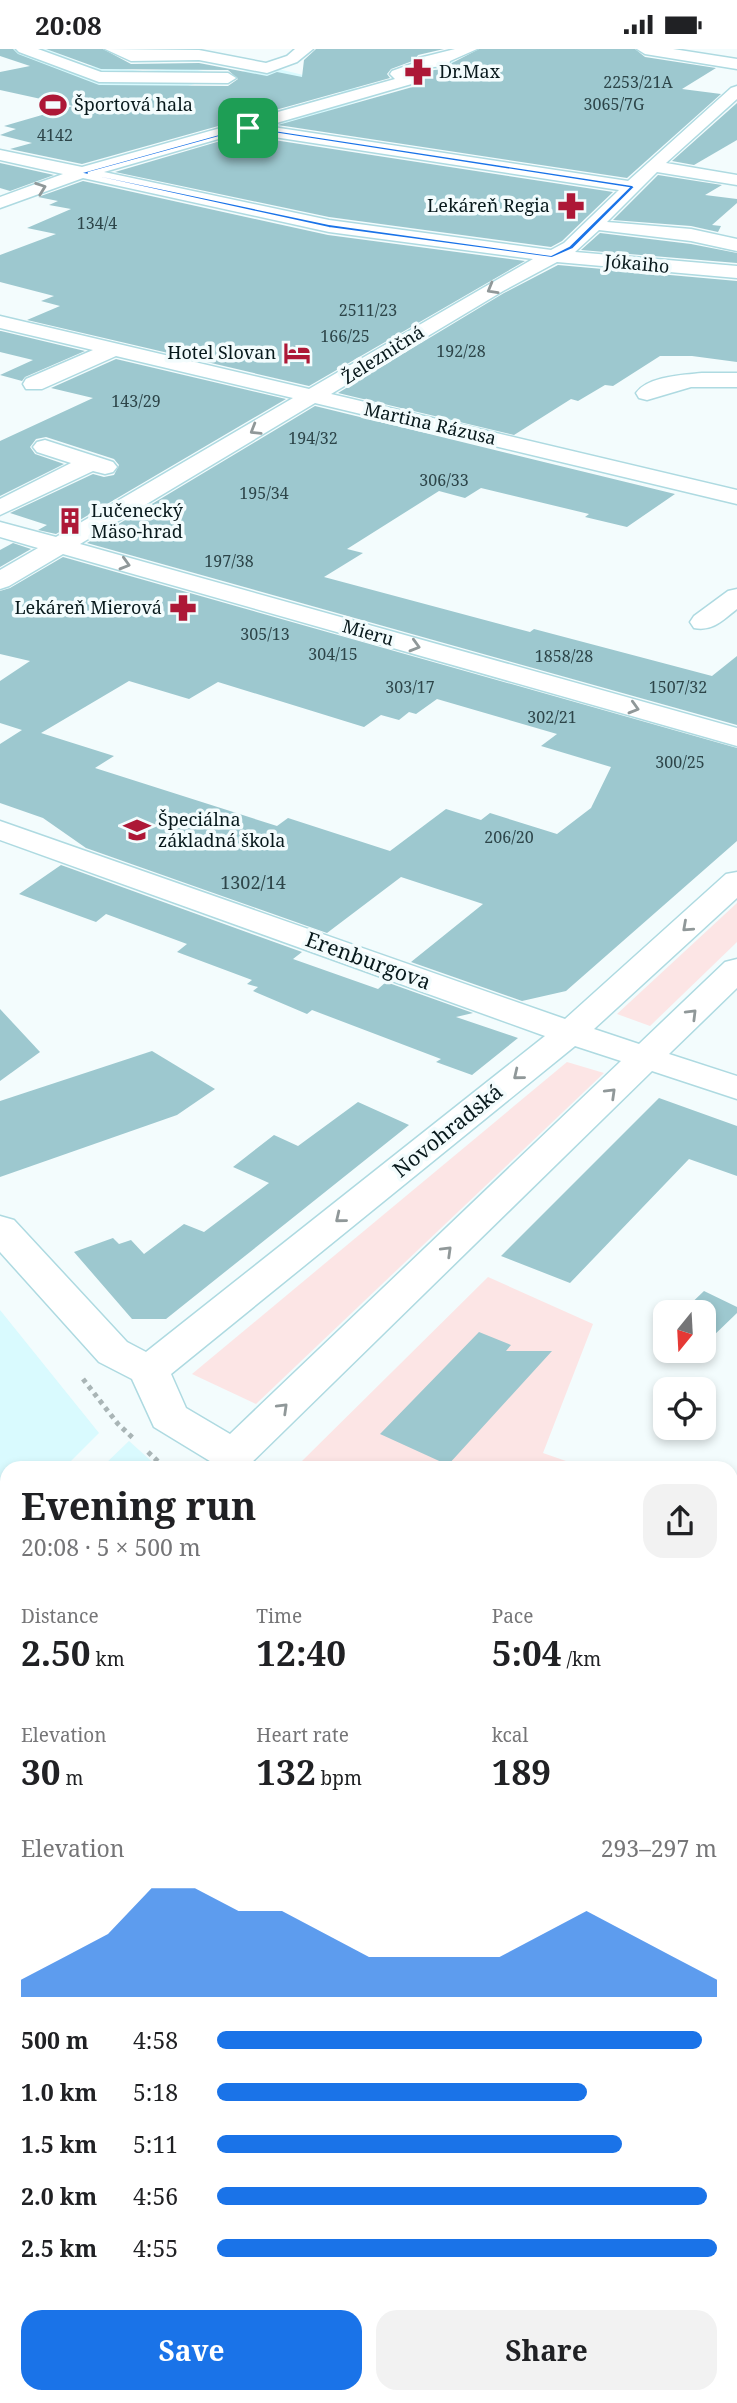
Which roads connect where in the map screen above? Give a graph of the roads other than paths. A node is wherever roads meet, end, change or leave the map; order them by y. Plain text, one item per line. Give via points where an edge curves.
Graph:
1 (24, 49) edge
2 (113, 49) edge
3 (305, 49) edge
4 (469, 49) edge
5 (645, 49) edge
6 (677, 49) edge
7 (737, 61) edge
8 (267, 68) junction
9 (228, 78) dead end
10 (286, 78) dead end
11 (323, 86) dead end
12 (737, 91) edge
13 (361, 95) junction
14 (248, 128) junction
15 (0, 155) edge
16 (662, 169) dead end
17 (81, 173) junction
18 (737, 180) edge
19 (632, 187) junction
20 (0, 202) edge
21 (606, 227) dead end
22 (737, 245) edge
23 (552, 256) junction
24 (737, 272) edge
25 (0, 322) edge
26 (114, 349) junction
27 (737, 380) edge
28 (34, 384) dead end
29 (647, 393) dead end
30 (314, 397) junction
31 (45, 447) dead end
32 (90, 463) junction
33 (113, 469) dead end
34 (737, 496) edge
35 (0, 508) edge
36 (0, 529) edge
37 (60, 546) junction
38 (0, 582) edge
39 (737, 597) edge
40 (703, 622) dead end
41 (737, 737) edge
42 (0, 830) edge
43 (737, 881) edge
44 (737, 969) edge
45 (571, 1032) junction
46 (646, 1059) junction
47 (737, 1088) edge
48 (0, 1228) edge
49 (149, 1371) junction
50 (235, 1461) edge
51 (238, 1461) edge

1 - 9 street via 99,77
2 - 8 street via 131,56 199,55
3 - 8 street
4 - 13 street via 398,74 410,80
5 - 7 street
6 - 7 street
8 - 10 street
11 - 13 street
12 - 19 street, Železničná
13 - 14 street
14 - 17 street
14 - 19 street
15 - 17 street, Jókaiho
16 - 18 street
20 -> 17 street
17 - 23 street, Jókaiho via 329,226
19 - 23 street, Železničná via 571,247
21 - 22 street
23 - 24 street, Jókaiho
23 -> 30 street, Železničná
25 - 26 street, Martina Rázusa
26 - 28 street
26 - 30 street, Martina Rázusa
27 - 29 street via 695,379
30 - 34 street, Martina Rázusa
30 -> 37 street, Železničná
31 - 32 street
32 - 33 street
32 - 35 street
36 - 37 street, Mieru
37 - 38 street, Železničná
37 -> 41 street, Mieru
39 - 40 street
42 - 45 street, Erenburgova
43 -> 45 street, Novohradská
46 -> 44 street
45 - 46 street, Erenburgova
45 -> 49 street, Novohradská
46 - 47 street, Erenburgova
51 -> 46 street
48 - 49 street via 113,1352
49 - 50 street via 169,1417

